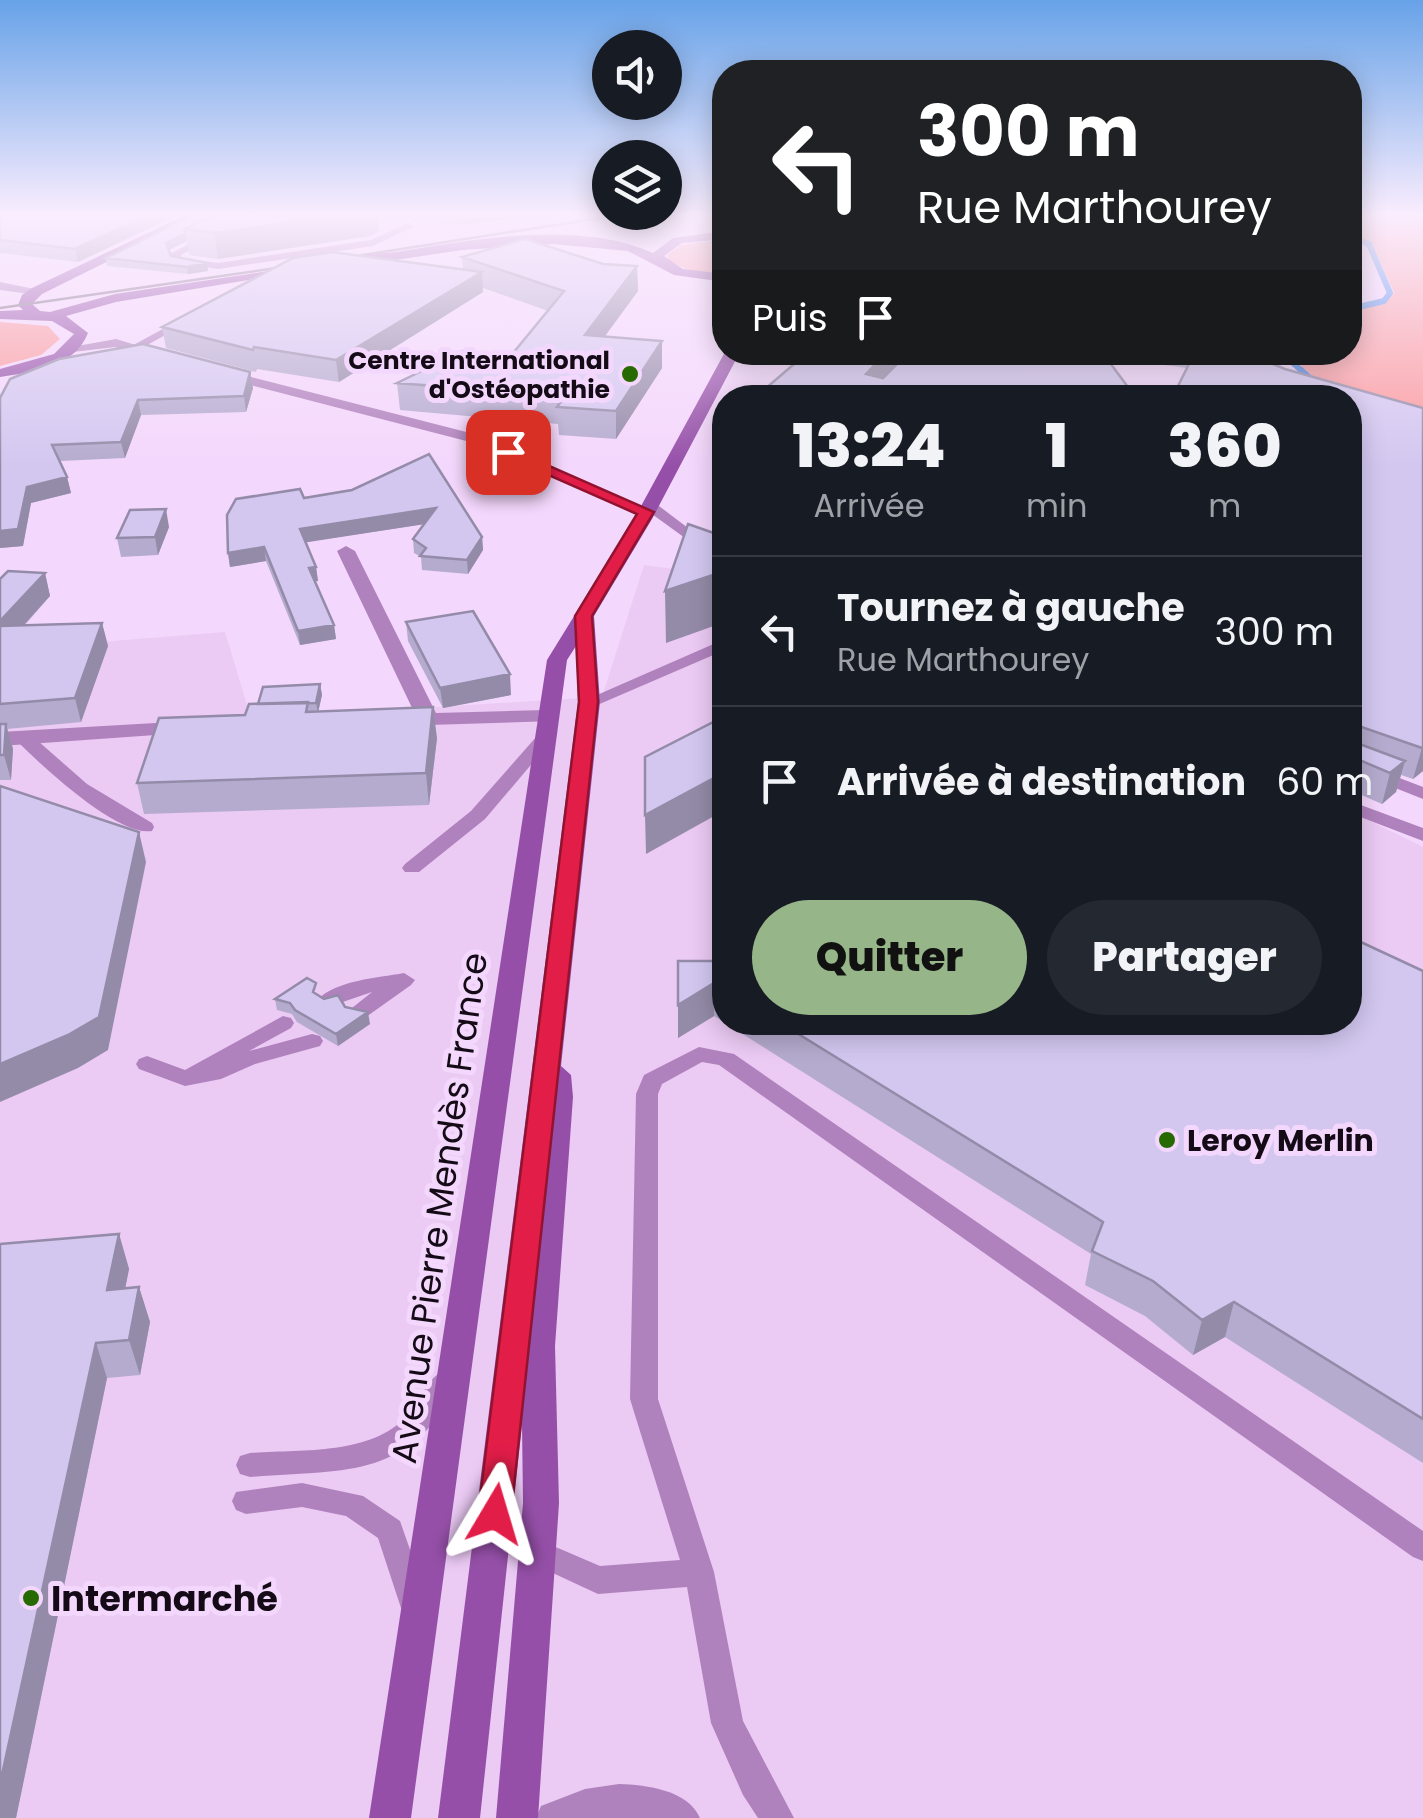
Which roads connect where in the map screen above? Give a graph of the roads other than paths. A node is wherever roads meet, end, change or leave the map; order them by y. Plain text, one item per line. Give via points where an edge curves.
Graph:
1 (27, 298) edge
2 (118, 298) edge
3 (143, 298) edge
4 (202, 312) edge
5 (0, 315) edge
6 (43, 316) junction
7 (77, 339) junction
8 (130, 348) junction
9 (0, 376) edge
10 (712, 391) edge
11 (648, 509) junction
12 (346, 551) dead end
13 (712, 553) edge
14 (584, 616) junction
15 (712, 650) edge
16 (589, 702) junction
17 (429, 720) junction
18 (390, 722) edge
19 (220, 726) edge
20 (545, 728) junction
21 (24, 738) junction
22 (0, 740) edge
23 (1362, 769) edge
24 (1423, 794) edge
25 (1362, 812) edge
26 (145, 827) dead end
27 (1423, 836) edge
28 (412, 868) dead end
29 (328, 1000) edge
30 (358, 1012) edge
31 (551, 1017) junction
32 (283, 1023) dead end
33 (312, 1041) dead end
34 (148, 1064) dead end
35 (184, 1078) junction
36 (454, 1370) junction
37 (250, 1465) dead end
38 (246, 1500) dead end
39 (1423, 1548) edge
40 (538, 1552) junction
41 (700, 1572) junction
42 (418, 1624) junction
43 (390, 1818) edge
44 (459, 1818) edge
45 (517, 1818) edge
46 (552, 1818) edge
47 (683, 1818) edge
48 (777, 1818) edge

1 - 6 main road via 25,306
2 - 6 main road
3 - 7 main road via 108,309
4 - 8 lane
5 - 6 main road
6 - 7 main road
7 - 8 street
7 - 9 main road
8 - 11 street via 480,440
10 - 11 main road, Avenue Pierre Mendès France
11 - 13 lane
11 - 14 main road, Avenue Pierre Mendès France
12 - 17 street
14 - 16 main road
14 - 20 main road, Avenue Pierre Mendès France via 557,660
15 - 16 lane
16 - 31 main road
17 - 18 street
17 - 20 street
19 - 21 street
20 - 28 lane via 478,815
20 - 36 main road, Avenue Pierre Mendès France
21 - 22 street
21 - 26 lane via 73,783
23 - 24 lane
25 - 27 lane
29 - 30 lane via 404,980
31 - 40 main road via 559,1097 538,1346
31 - 44 main road
32 - 35 lane
33 - 35 lane
34 - 35 lane
36 - 37 lane via 416,1426 370,1455
36 - 42 main road, Avenue Pierre Mendès France
38 - 42 lane via 302,1495 353,1505 390,1530
39 - 41 lane via 726,1059 699,1054 652,1080 647,1094 642,1368 644,1399
40 - 41 lane via 598,1580
40 - 45 main road
41 - 48 lane via 727,1723
42 - 43 main road, Avenue Pierre Mendès France
46 - 47 lane via 605,1802 651,1800

